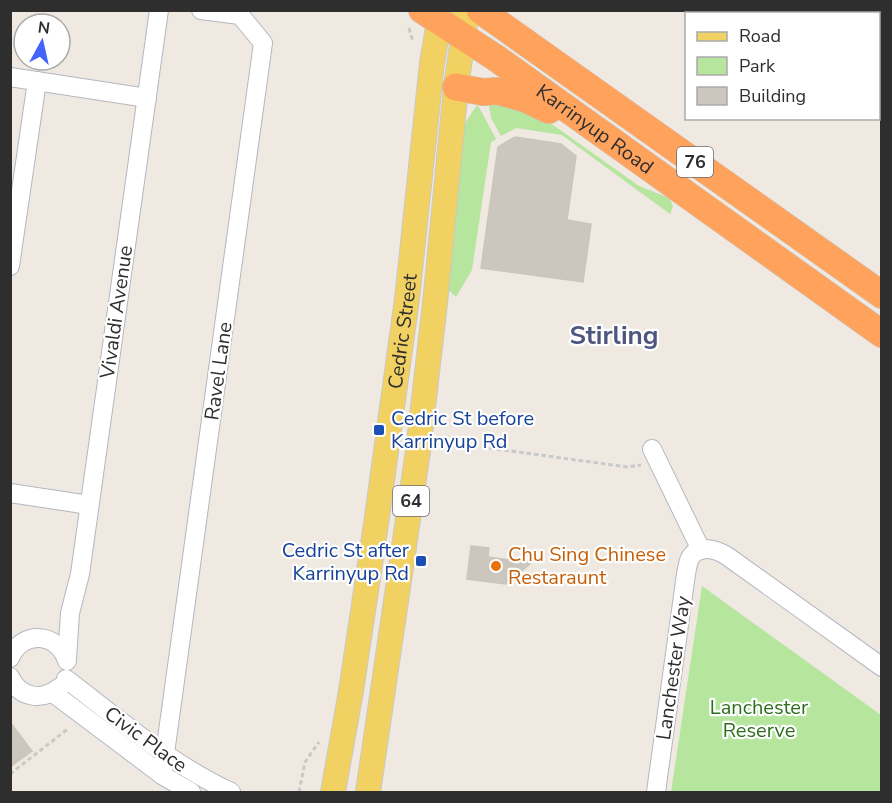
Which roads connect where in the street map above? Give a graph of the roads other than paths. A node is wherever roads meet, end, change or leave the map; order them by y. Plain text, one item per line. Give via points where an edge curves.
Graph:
1 (159, 10) edge
2 (201, 10) edge
3 (480, 10) edge
4 (426, 17) edge
5 (465, 23) edge
6 (10, 77) edge
7 (37, 81) junction
8 (456, 87) junction
9 (147, 98) junction
10 (602, 134) junction
11 (10, 266) edge
12 (882, 295) edge
13 (407, 300) junction
14 (435, 303) junction
15 (882, 334) edge
16 (655, 455) road end
17 (10, 493) edge
18 (88, 505) junction
19 (376, 524) junction
20 (407, 528) junction
21 (701, 550) junction
22 (70, 613) junction
23 (17, 638) edge
24 (43, 638) junction
25 (10, 657) edge
26 (67, 659) junction
27 (882, 667) edge
28 (10, 677) edge
29 (66, 679) junction
30 (53, 693) junction
31 (165, 754) junction
32 (166, 782) edge
33 (190, 792) edge
34 (231, 792) edge
35 (333, 792) edge
36 (368, 792) edge
37 (656, 792) edge

1 - 9 street, Vivaldi Avenue
2 - 31 street, Ravel Lane via 240,15 263,43
3 - 12 highway, Karrinyup Road / 76
4 - 5 highway, Karrinyup Road / 76
4 - 13 main road, Cedric Street / 64 via 432,63
5 - 8 main road, Cedric Street / 64
5 - 10 highway, Karrinyup Road / 76
6 - 7 street
7 - 9 street
7 - 11 street
8 - 10 highway via 514,95
8 - 14 main road, Cedric Street / 64
9 - 18 street, Vivaldi Avenue
10 - 15 highway, Karrinyup Road / 76
13 - 14 main road
13 - 19 main road, Cedric Street / 64
14 - 20 main road, Cedric Street / 64
16 - 21 street
17 - 18 street
18 - 22 street, Vivaldi Avenue via 80,574
19 - 20 main road
19 - 35 main road, Cedric Street / 64
20 - 36 main road, Cedric Street / 64
21 - 27 street via 715,549 727,556
21 - 37 street, Lanchester Way via 690,558 686,574
22 - 24 street
22 - 26 street, Vivaldi Avenue
23 - 24 street
23 - 25 street via 17,647
24 - 26 street via 58,645
26 - 29 street
28 - 30 street via 25,693
29 - 30 street
29 - 31 street, Civic Place
30 - 32 street, Civic Place
31 - 32 street, Ravel Lane
31 - 34 street, Civic Place via 202,779
32 - 33 street, Civic Place

